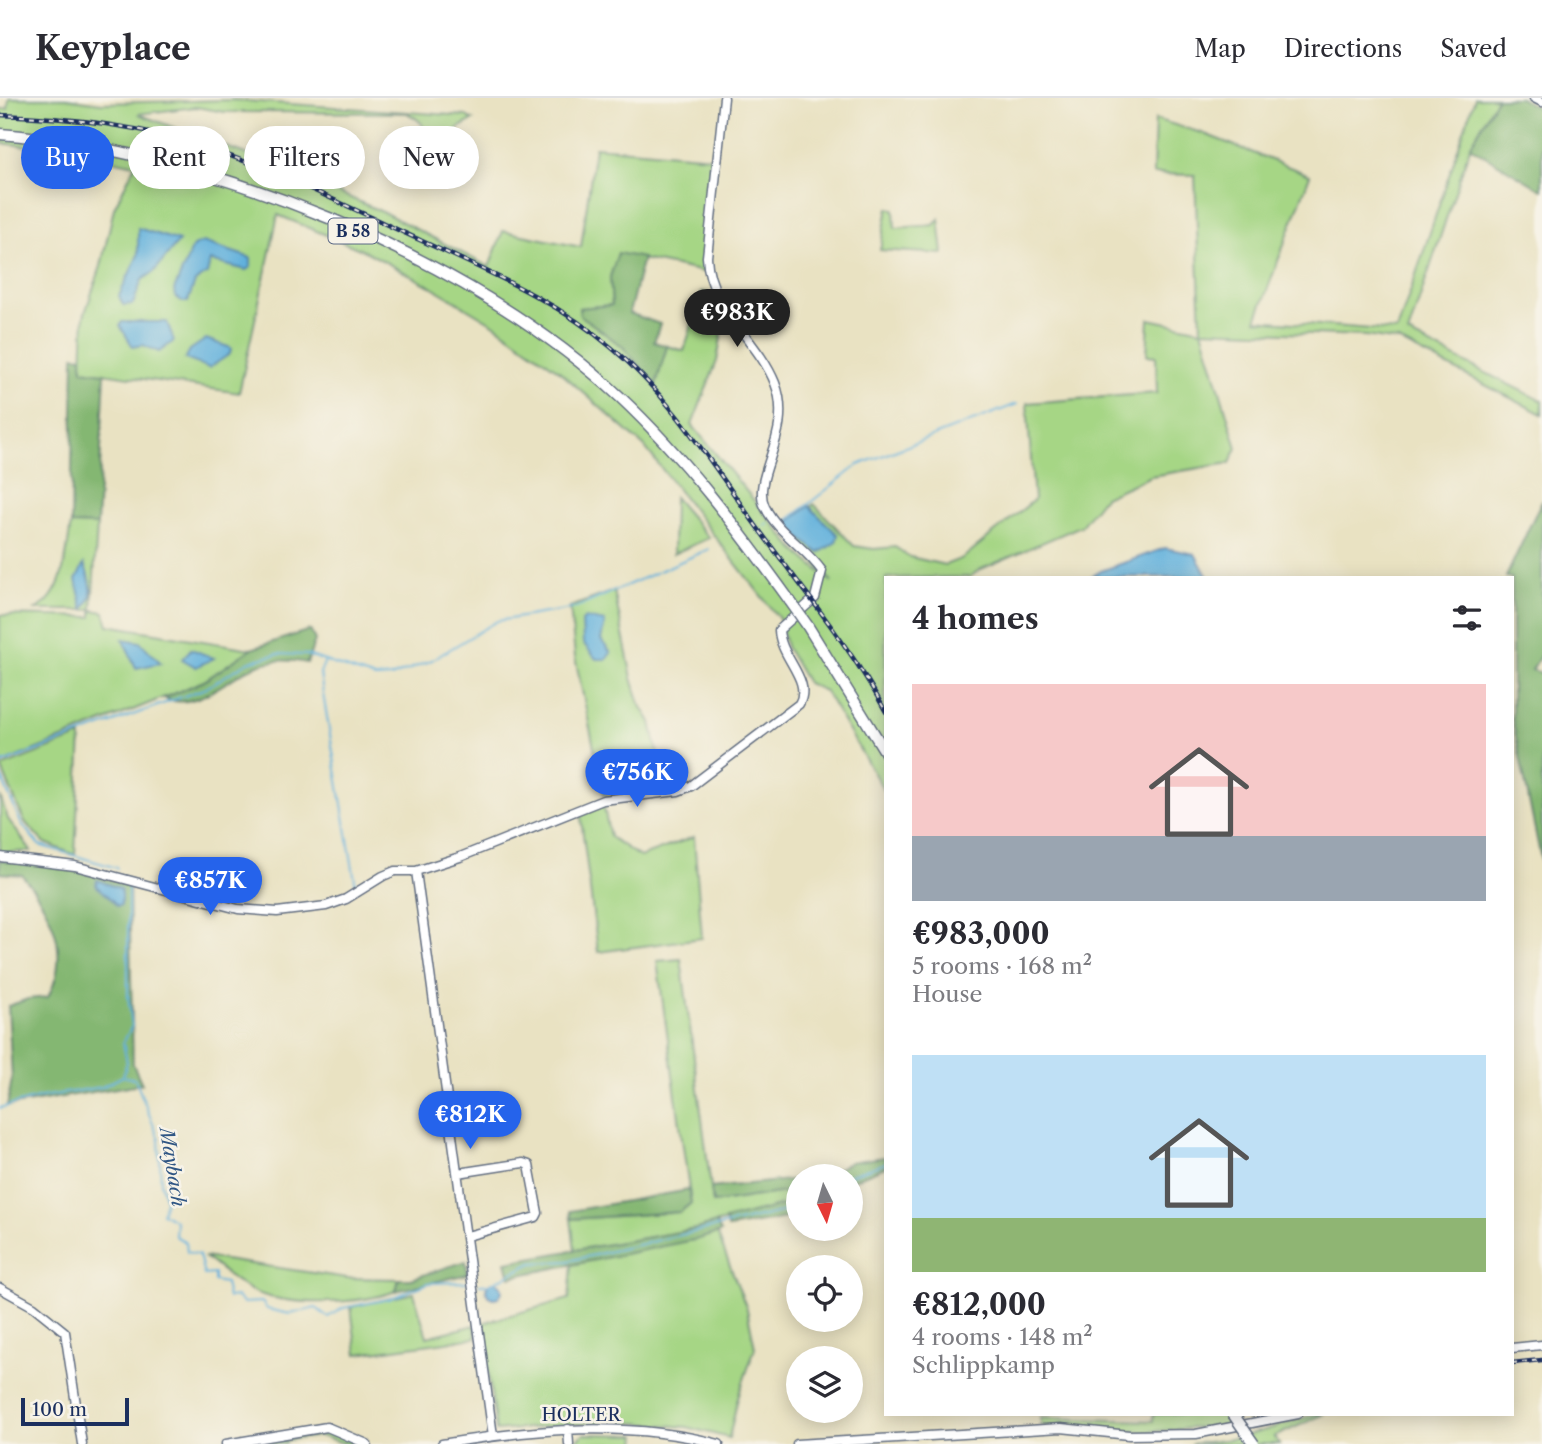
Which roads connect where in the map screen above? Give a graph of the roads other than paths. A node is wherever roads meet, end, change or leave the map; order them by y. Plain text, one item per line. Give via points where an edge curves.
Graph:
1 (724, 98) edge
2 (1534, 98) edge
3 (1542, 102) edge
4 (0, 134) edge
5 (884, 750) edge
6 (0, 857) edge
7 (416, 871) junction
8 (458, 1173) junction
9 (467, 1236) junction
10 (0, 1288) edge
11 (1542, 1345) edge
12 (1514, 1348) edge
13 (1234, 1416) edge
14 (1289, 1416) edge
15 (568, 1429) junction
16 (493, 1436) junction
17 (924, 1439) edge
18 (82, 1444) edge
19 (226, 1444) edge
20 (367, 1444) edge
21 (442, 1444) edge
22 (569, 1444) edge
23 (719, 1444) edge
24 (797, 1444) edge
25 (1254, 1444) edge

1 - 7 street via 708,267 713,290 777,386 780,431 762,483 762,500 778,527 822,571 816,598 779,630 781,647 802,682 803,697 691,786 603,800
2 - 3 street
4 - 5 main road, B 58, bridge via 113,149 231,182 368,238 492,302 576,360 657,433 714,499 807,625
6 - 7 street via 75,866 260,912 326,905 346,899 383,876
7 - 8 street
8 - 9 street
8 - 9 street via 529,1165 538,1213
9 - 16 street
10 - 18 street via 65,1332
11 - 12 street
13 - 25 main road, bridge
14 - 17 street via 1185,1434 1061,1429
15 - 16 street, HOLTER
15 - 22 street
15 - 23 street, HOLTER via 674,1434
16 - 21 street, HOLTER
17 - 24 street
19 - 20 street via 327,1427

